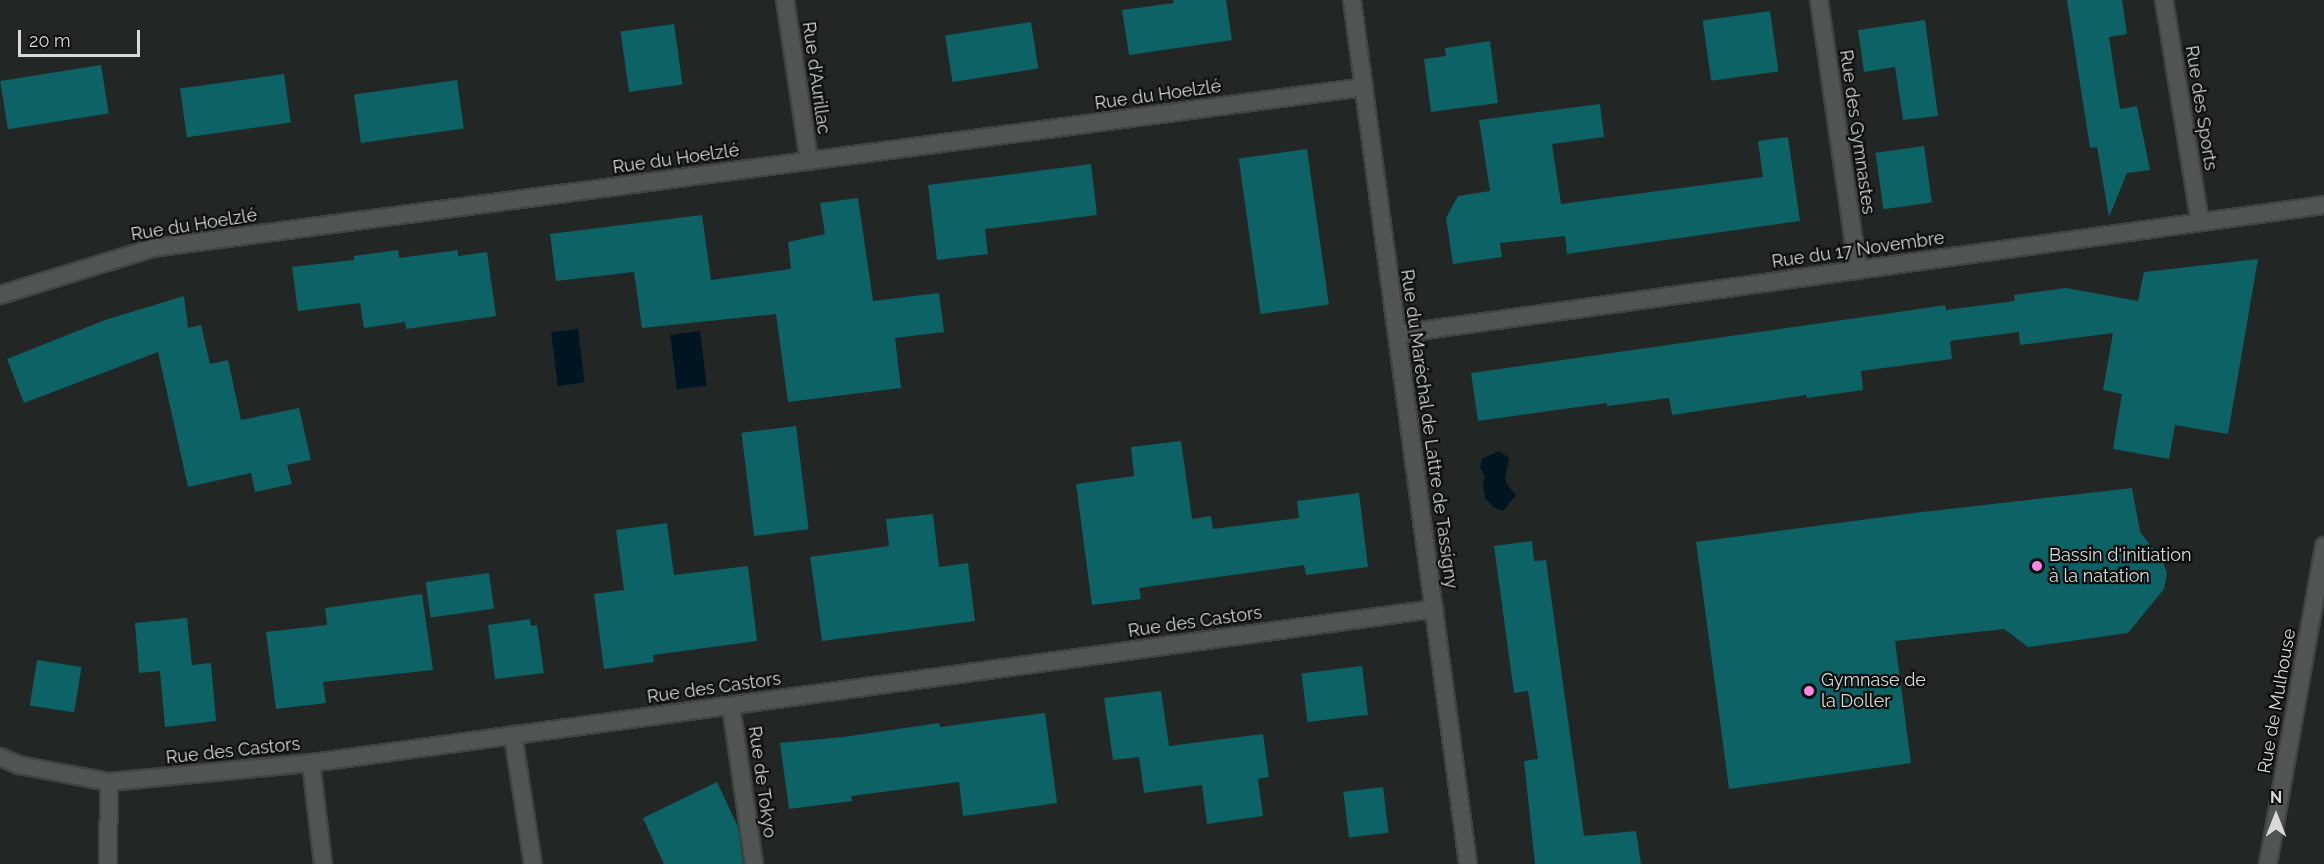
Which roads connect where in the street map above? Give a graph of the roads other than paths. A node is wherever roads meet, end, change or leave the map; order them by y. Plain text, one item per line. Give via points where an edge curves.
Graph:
1 (785, 0) edge
2 (1352, 0) edge
3 (1819, 0) edge
4 (2164, 0) edge
5 (1364, 87) junction
6 (809, 161) junction
7 (2324, 205) edge
8 (2200, 222) junction
9 (1858, 270) junction
10 (0, 295) edge
11 (1397, 334) junction
12 (2324, 546) edge
13 (1434, 609) junction
14 (731, 706) junction
15 (513, 735) junction
16 (0, 757) edge
17 (311, 763) junction
18 (109, 783) junction
19 (108, 864) edge
20 (323, 864) edge
21 (532, 864) edge
22 (754, 864) edge
23 (1468, 864) edge
24 (2268, 864) edge

1 - 6 street, Rue d'Aurillac
2 - 5 street, Rue du Maréchal de Lattre de Tassigny
3 - 9 street, Rue des Gymnastes
4 - 8 street, Rue des Sports
5 - 6 street, Rue du Hoelzlé
5 - 11 street, Rue du Maréchal de Lattre de Tassigny
6 - 10 street, Rue du Hoelzlé via 153,248
7 - 8 street, Rue du 17 Novembre
8 - 9 street, Rue du 17 Novembre
9 - 11 street, Rue du 17 Novembre
11 - 13 street, Rue du Maréchal de Lattre de Tassigny
12 - 24 street, Rue de Mulhouse
13 - 14 street, Rue des Castors
13 - 23 street, Rue du Maréchal de Lattre de Tassigny
14 - 15 street, Rue des Castors
14 - 22 street, Rue de Tokyo
15 - 17 street, Rue des Castors
15 - 21 street
16 - 18 street, Rue des Castors via 20,765
17 - 18 street, Rue des Castors
17 - 20 street
18 - 19 street

